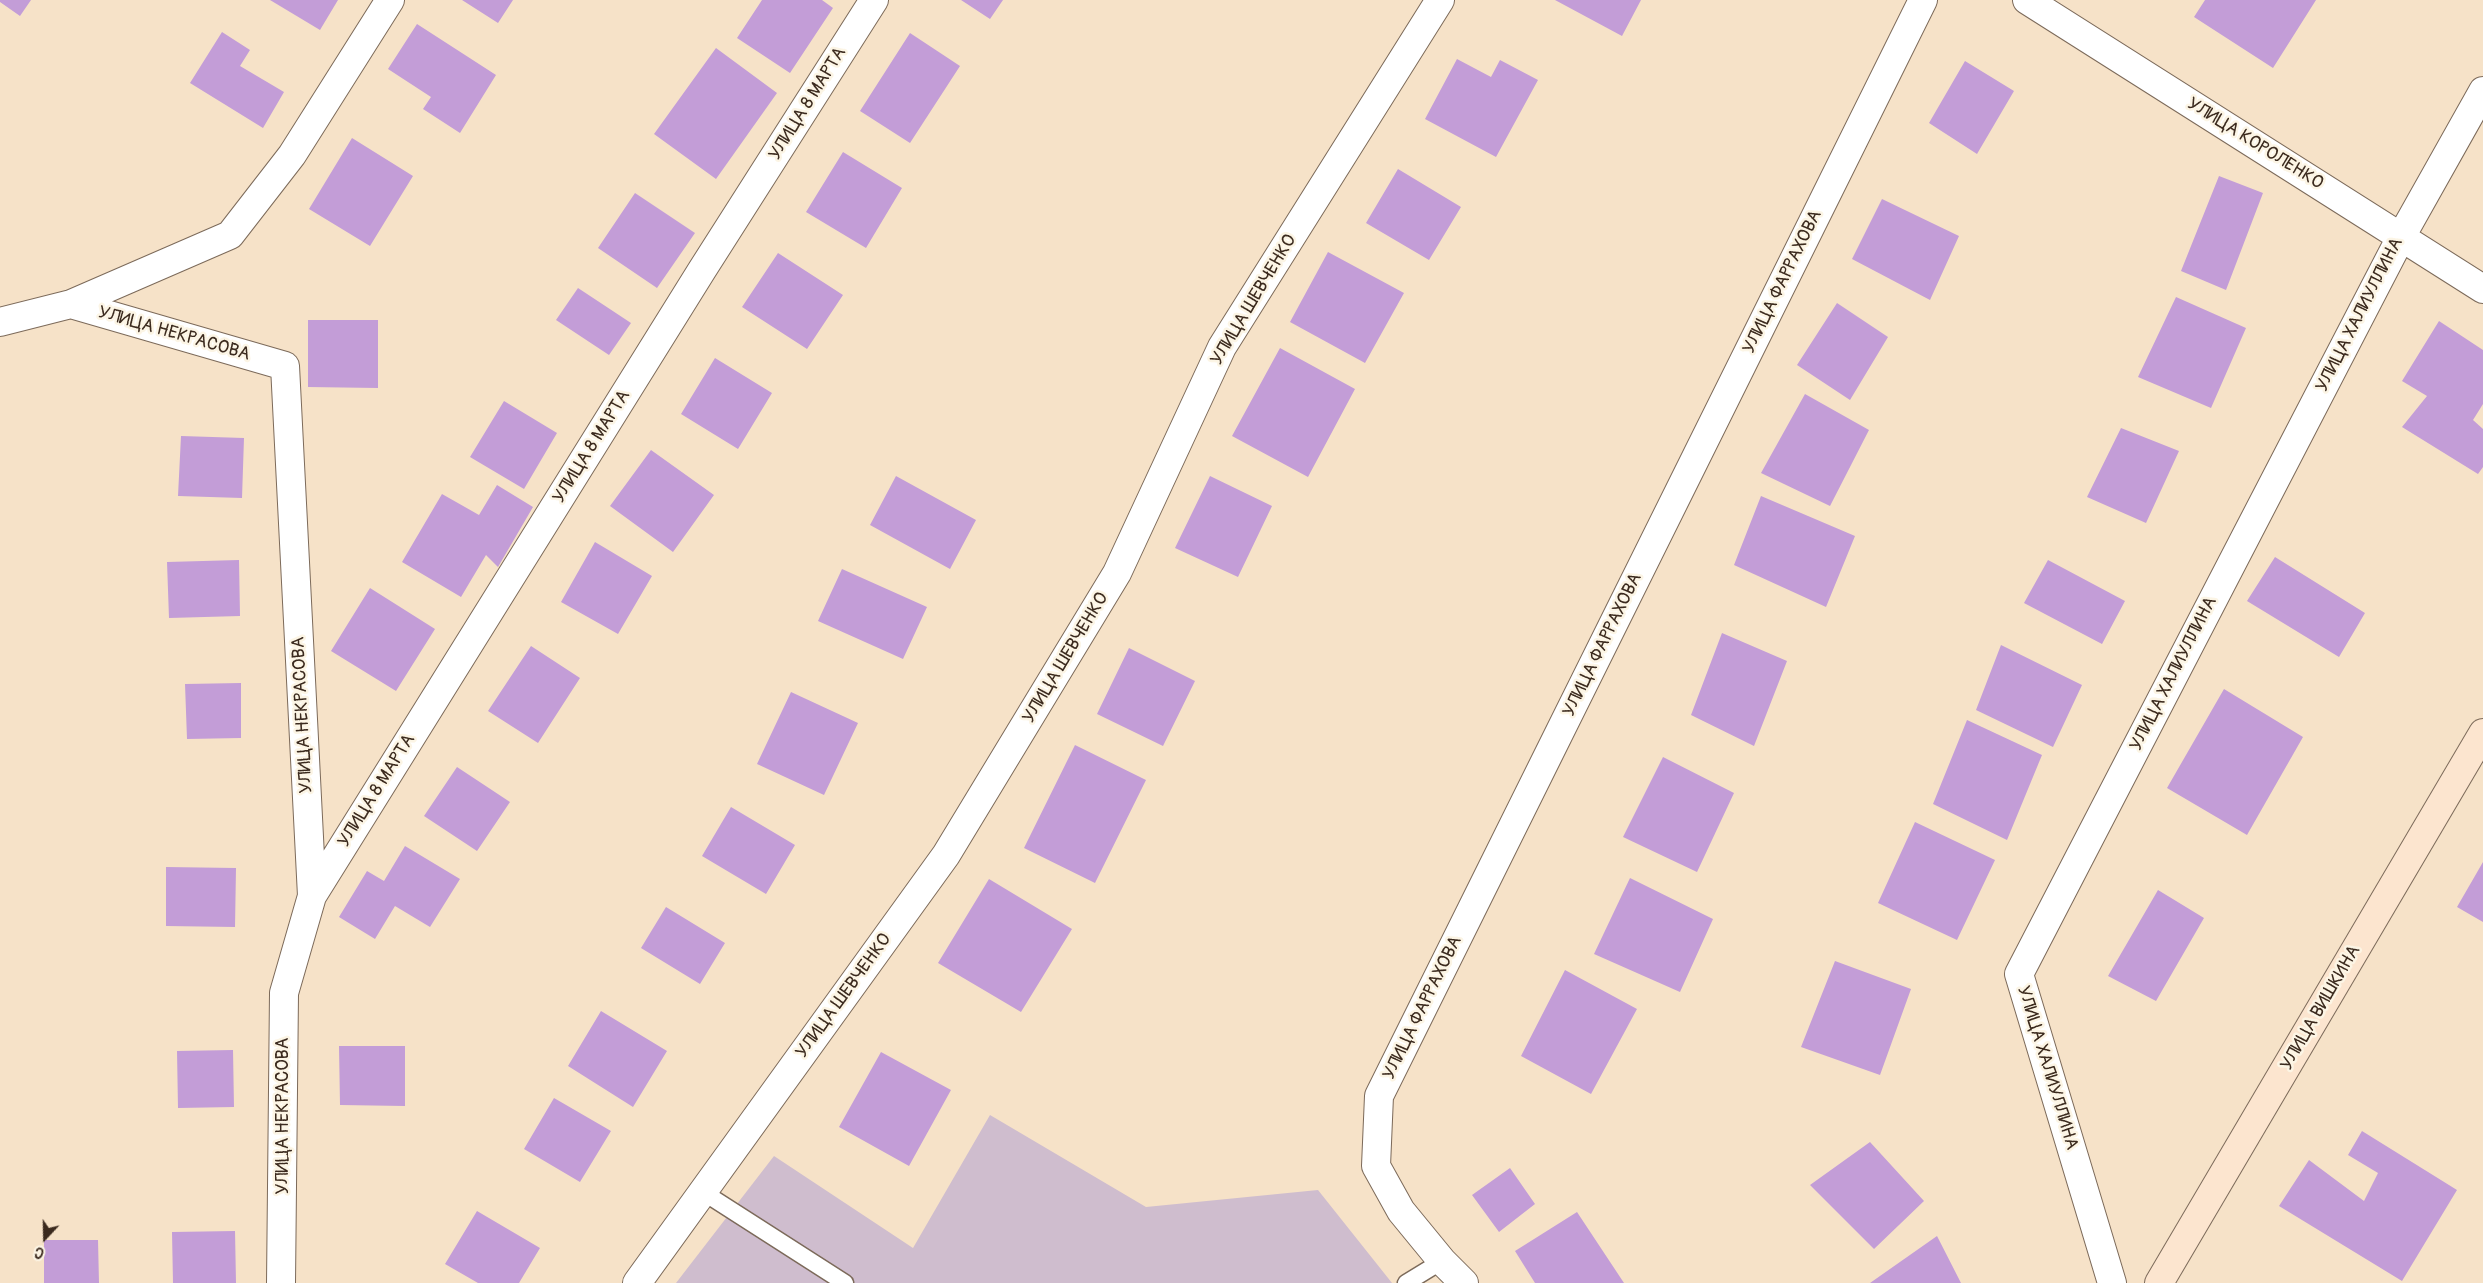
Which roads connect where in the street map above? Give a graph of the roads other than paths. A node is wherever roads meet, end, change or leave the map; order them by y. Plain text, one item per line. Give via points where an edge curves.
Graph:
1 (390, 0) edge
2 (874, 0) edge
3 (1440, 0) edge
4 (1923, 0) edge
5 (2027, 0) edge
6 (2483, 91) edge
7 (2401, 237) junction
8 (2483, 289) edge
9 (71, 304) junction
10 (0, 322) edge
11 (2483, 733) edge
12 (312, 896) junction
13 (703, 1192) junction
14 (1442, 1261) junction
15 (281, 1283) edge
16 (637, 1283) edge
17 (845, 1283) edge
18 (1406, 1283) edge
19 (1464, 1283) edge
20 (2112, 1283) edge
21 (2159, 1283) edge

1 - 9 street, УЛИЦА НЕКРАСОВА via 292,154 230,235
2 - 12 street, УЛИЦА 8 МАРТА
3 - 13 street, УЛИЦА ШЕВЧЕНКО via 1222,347 1117,573 946,855
4 - 14 street, УЛИЦА ФАРРАХОВА via 1379,1096 1376,1166 1401,1211
5 - 7 street, УЛИЦА КОРОЛЕНКО
6 - 7 street, УЛИЦА ХАЛИУЛЛИНА
7 - 8 street, УЛИЦА КОРОЛЕНКО
7 - 20 street, УЛИЦА ХАЛИУЛЛИНА via 2019,974
9 - 10 street, УЛИЦА НЕКРАСОВА
9 - 12 street, УЛИЦА НЕКРАСОВА via 285,366
11 - 21 street, УЛИЦА ВИШКИНА
12 - 15 street, УЛИЦА НЕКРАСОВА via 284,993
13 - 16 street, УЛИЦА ШЕВЧЕНКО
13 - 17 lane
14 - 18 lane
14 - 19 street, УЛИЦА ФАРРАХОВА

